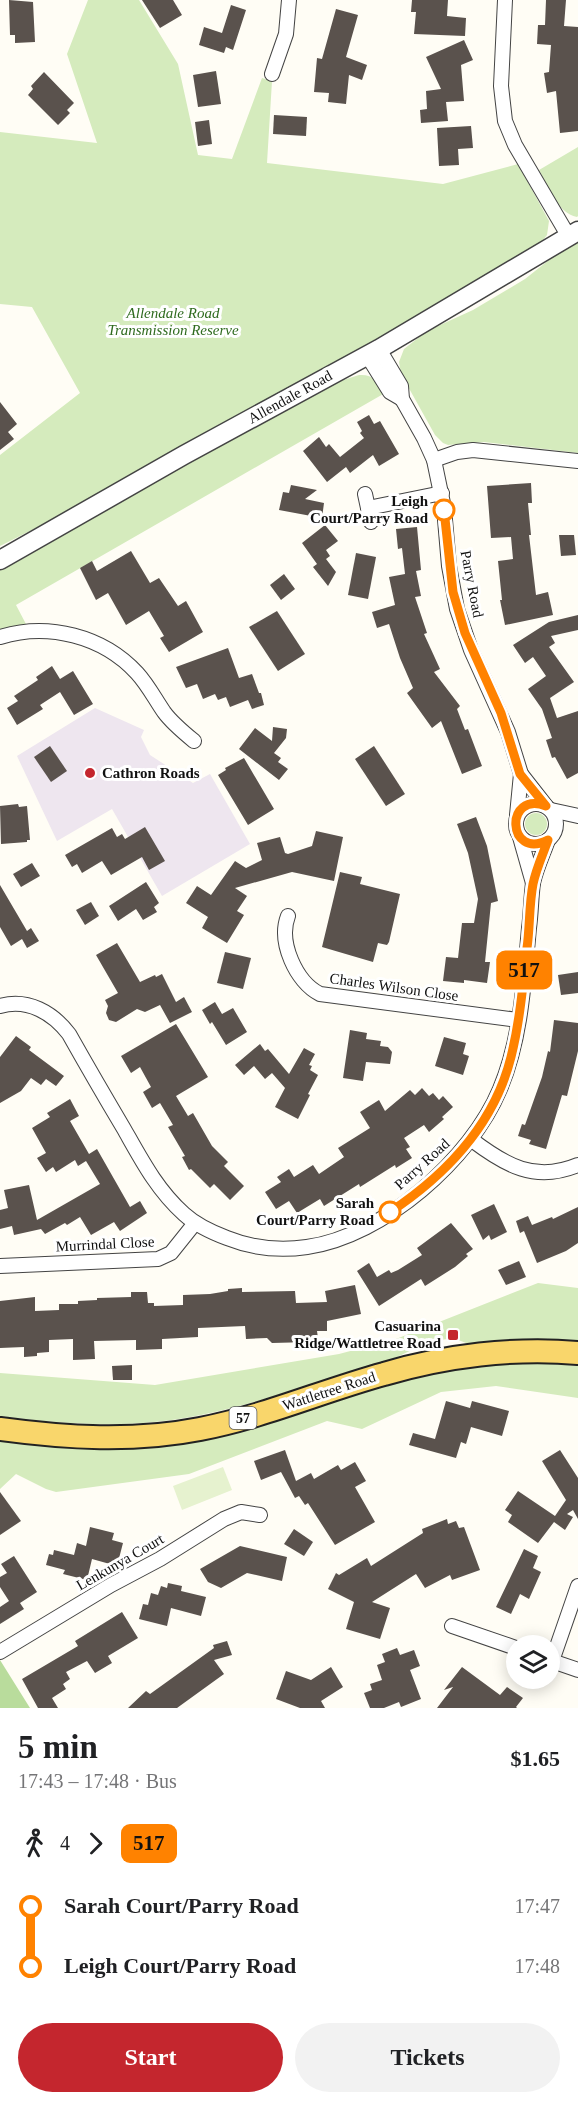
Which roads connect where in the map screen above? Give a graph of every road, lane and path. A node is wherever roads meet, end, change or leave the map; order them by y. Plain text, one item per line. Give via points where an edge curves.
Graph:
1 (289, 0) edge
2 (505, 0) edge
3 (272, 74) dead end
4 (573, 234) edge
5 (373, 352) junction
6 (434, 460) junction
7 (578, 461) edge
8 (442, 493) junction
9 (365, 494) dead end
10 (368, 508) junction
11 (371, 522) dead end
12 (0, 560) edge
13 (0, 637) edge
14 (194, 741) dead end
15 (520, 774) junction
16 (549, 808) junction
17 (517, 815) junction
18 (578, 818) edge
19 (551, 836) junction
20 (520, 837) junction
21 (533, 883) junction
22 (288, 916) dead end
23 (312, 990) junction
24 (304, 1002) dead end
25 (0, 1006) edge
26 (518, 1020) junction
27 (472, 1140) junction
28 (578, 1165) edge
29 (195, 1223) junction
30 (0, 1266) edge
31 (578, 1353) edge
32 (481, 1356) junction
33 (578, 1362) edge
34 (0, 1429) edge
35 (260, 1515) dead end
36 (578, 1586) edge
37 (452, 1626) dead end
38 (559, 1635) edge
39 (506, 1645) edge
40 (0, 1652) edge
41 (560, 1664) edge
42 (578, 1670) edge

1 - 3 street via 285,34
2 - 4 street via 501,86 505,121 515,145
4 - 5 street, Allendale Road
5 - 6 street, Parry Road via 401,386 402,399
5 - 12 street, Allendale Road
6 - 7 street via 473,450
6 - 8 street, Parry Road
8 - 10 street
8 - 15 street, Parry Road via 457,609 504,722
9 - 10 street
10 - 11 street
13 - 14 street via 44,631 77,636 111,652 137,674 171,721
15 - 16 street, Parry Road
15 - 17 street, Parry Road
16 - 17 street via 533,803
16 - 18 street
16 - 19 street via 556,821
17 - 20 street via 515,826
18 - 19 street
19 - 20 street via 536,844
19 - 21 street, Parry Road
20 - 21 street, Parry Road
21 - 26 street, Parry Road
22 - 23 street, Charles Wilson Close via 284,930 287,947 300,976
23 - 24 street
23 - 26 street, Charles Wilson Close via 329,996
25 - 29 street, Parry Road via 34,1007 61,1024 152,1177 169,1200
26 - 27 street, Parry Road via 500,1090
27 - 28 street via 522,1170 545,1172
27 - 29 street, Parry Road via 434,1179 402,1204 353,1233 324,1244 290,1249 255,1246
29 - 30 street, Murrindal Close via 171,1253 158,1259
31 - 32 main road, Wattletree Road / 57
32 - 33 main road, Wattletree Road / 57
32 - 34 main road, Wattletree Road / 57 via 409,1367 201,1429 108,1438
35 - 40 street, Lenkunya Court via 241,1512 224,1519
36 - 38 street
37 - 39 street
41 - 42 street

